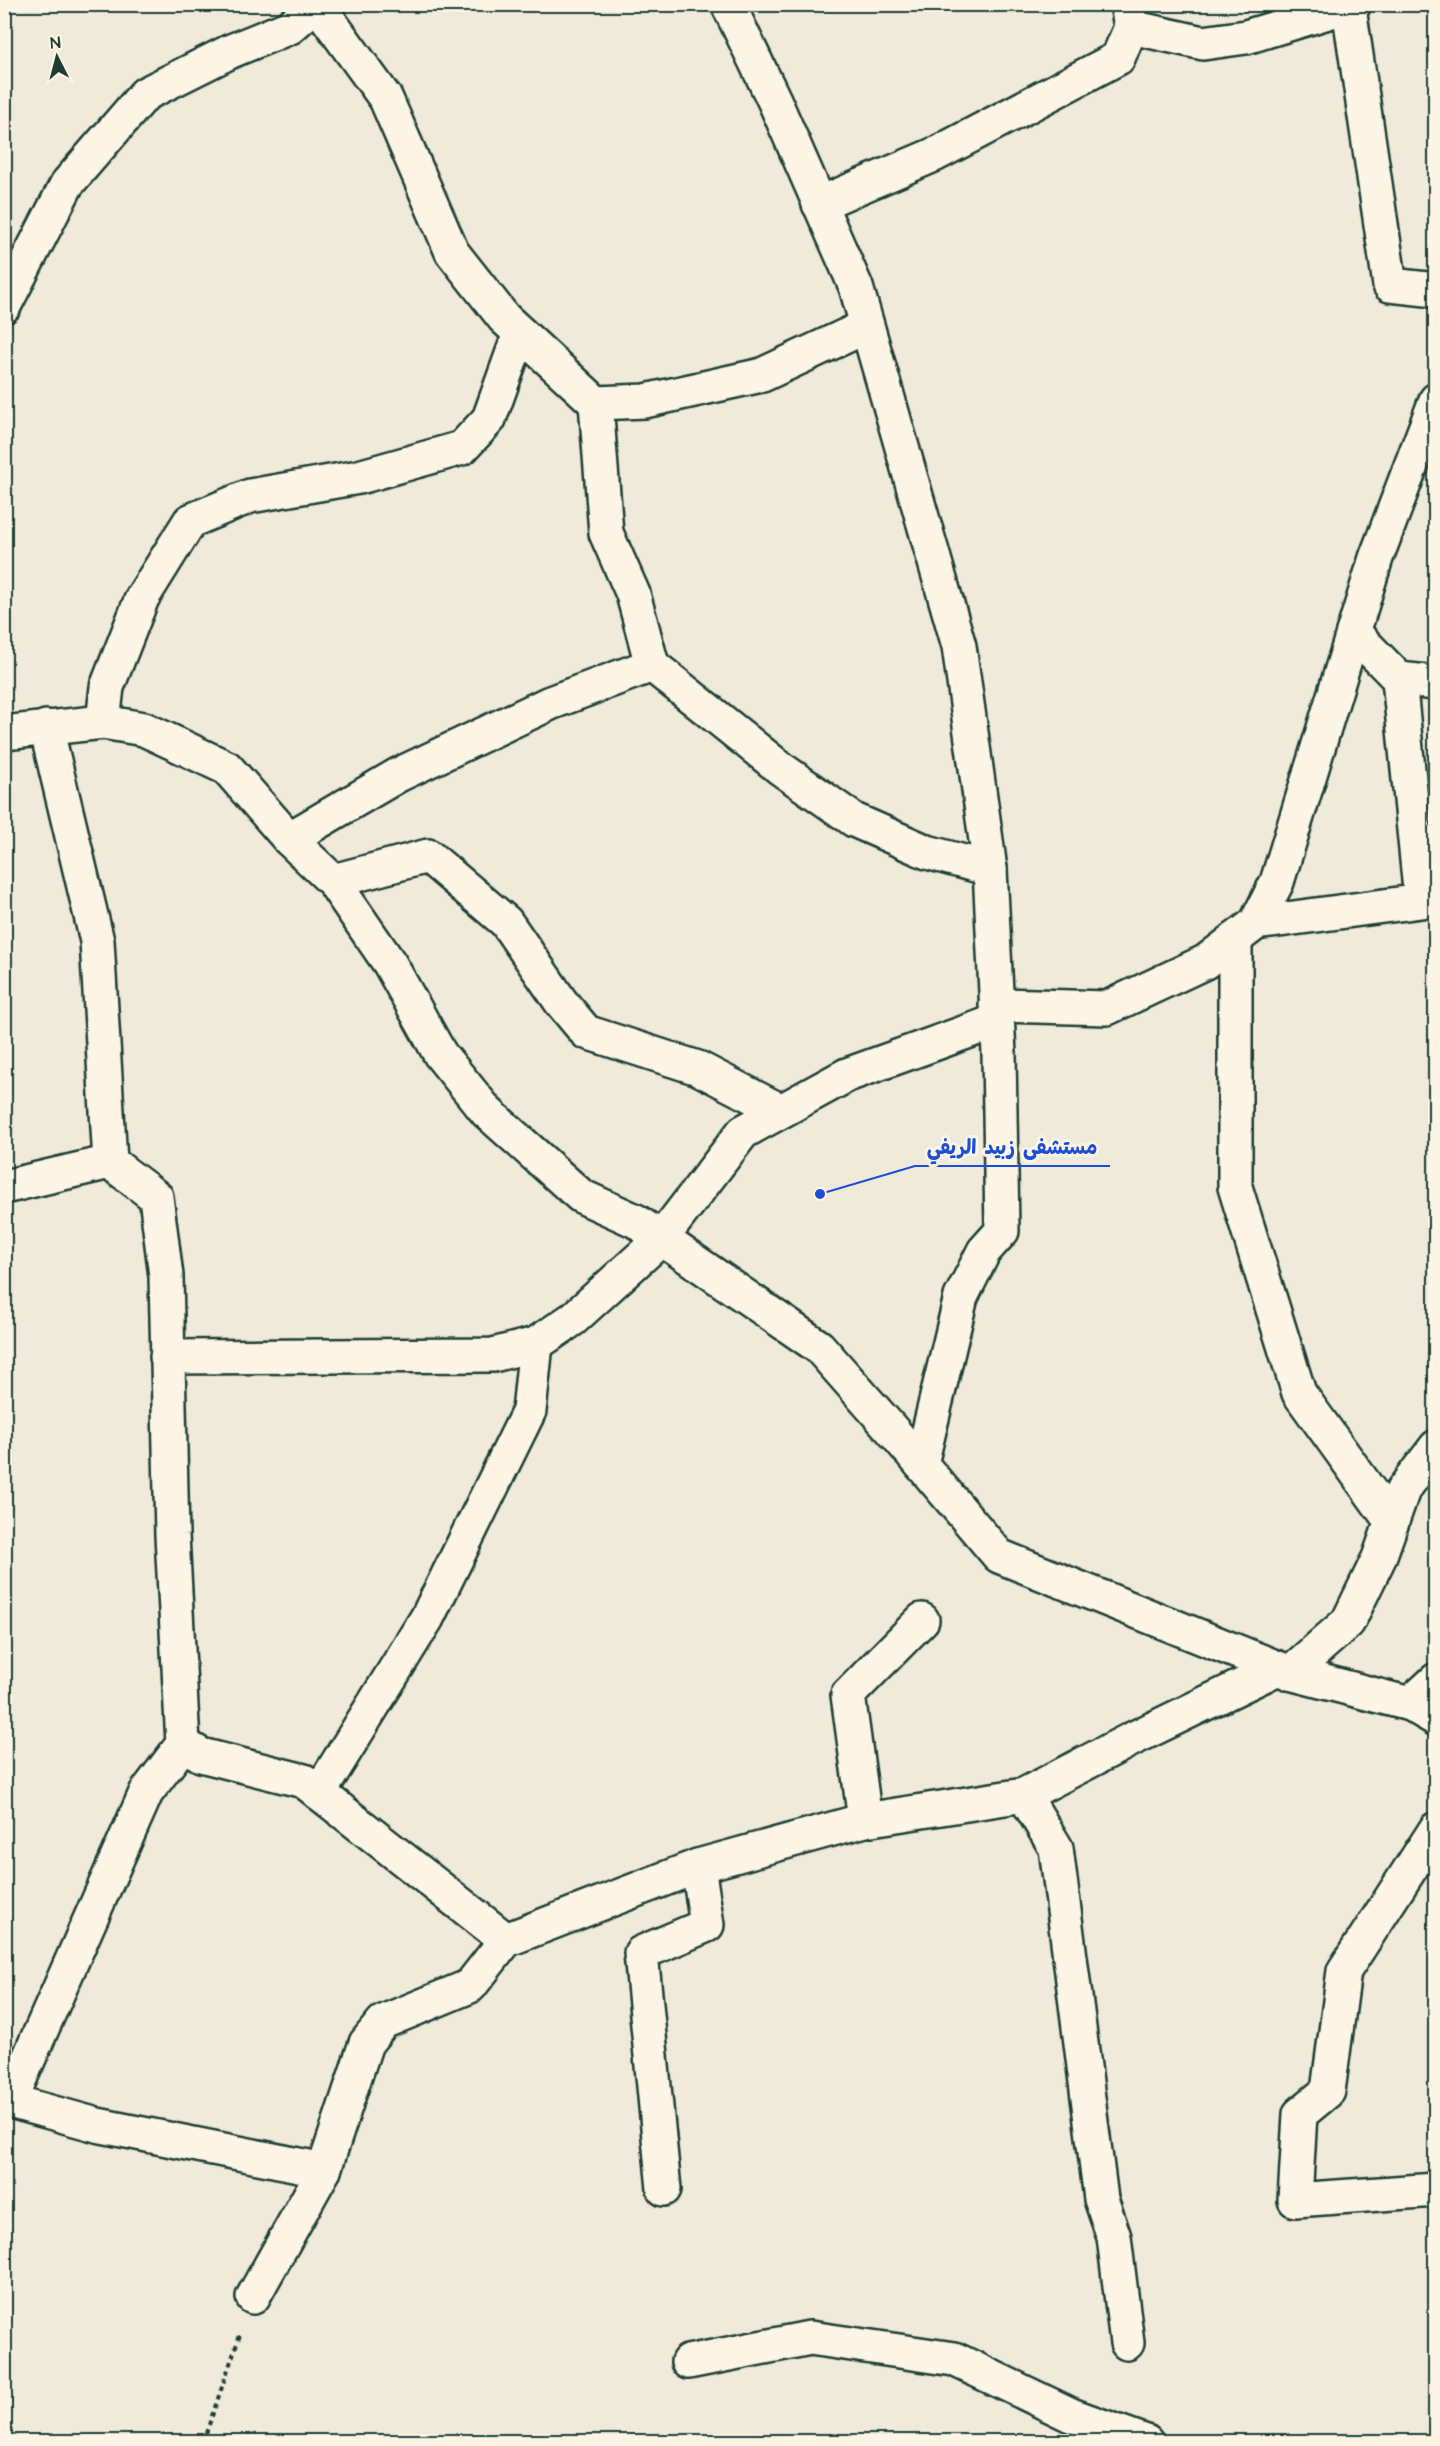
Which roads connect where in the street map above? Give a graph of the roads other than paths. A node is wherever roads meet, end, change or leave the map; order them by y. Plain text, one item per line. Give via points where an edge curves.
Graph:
1 (316, 4) edge
2 (728, 4) edge
3 (1352, 6) edge
4 (1129, 16) edge
5 (819, 204) junction
6 (1436, 290) edge
7 (4, 306) edge
8 (867, 326) junction
9 (520, 333) junction
10 (1436, 400) edge
11 (596, 403) junction
12 (1353, 632) junction
13 (652, 665) junction
14 (1399, 680) junction
15 (1436, 683) edge
16 (103, 722) junction
17 (46, 727) junction
18 (4, 733) edge
19 (289, 839) junction
20 (990, 869) junction
21 (333, 881) junction
22 (1428, 900) edge
23 (1246, 931) junction
24 (997, 1013) junction
25 (781, 1111) junction
26 (110, 1162) junction
27 (4, 1187) edge
28 (662, 1239) junction
29 (536, 1344) junction
30 (167, 1357) junction
31 (1436, 1447) edge
32 (921, 1464) junction
33 (1392, 1522) junction
34 (922, 1620) dead end
35 (1284, 1671) junction
36 (1436, 1680) edge
37 (1423, 1712) edge
38 (183, 1744) junction
39 (319, 1793) junction
40 (1024, 1795) junction
41 (865, 1820) junction
42 (1436, 1829) edge
43 (698, 1866) junction
44 (506, 1940) junction
45 (7, 2099) edge
46 (324, 2170) junction
47 (664, 2189) dead end
48 (1436, 2190) edge
49 (253, 2297) road end
50 (1127, 2343) dead end
51 (688, 2362) dead end
52 (1146, 2442) edge

1 - 7 street via 290,27 145,94 67,184
1 - 9 street via 386,99 452,252
2 - 5 street
3 - 4 street via 1246,37 1203,43
3 - 6 street via 1390,285
4 - 5 street via 1118,58 936,154
5 - 8 street via 856,287
8 - 11 street via 762,375 645,402
8 - 20 street via 958,646
9 - 11 street
9 - 16 street via 489,419 462,448 359,477 250,496 190,521 142,597 107,687
10 - 12 street via 1376,558
11 - 13 street via 606,533 633,594
12 - 14 street
12 - 23 street via 1277,882
13 - 19 street via 550,703 398,775
13 - 20 street via 780,768 854,819 927,852
14 - 15 street
14 - 22 street
16 - 17 street
16 - 19 street via 144,729 227,768
17 - 18 street
17 - 26 street via 98,941
19 - 21 street
20 - 24 street
21 - 25 street via 428,856 506,922 586,1032 698,1068
21 - 28 street via 390,964 440,1054 487,1112 581,1196 636,1221
22 - 23 street
23 - 24 street via 1205,962 1107,1008
23 - 33 street via 1235,1187 1299,1393
24 - 25 street via 847,1075
24 - 32 street via 1002,1231 984,1251 961,1298
25 - 28 street via 742,1132
26 - 27 street
26 - 30 street via 156,1197 166,1276
28 - 29 street via 573,1319
28 - 32 street via 819,1347
29 - 30 street via 493,1355
29 - 39 street via 529,1411 427,1618
30 - 38 street
31 - 33 street via 1402,1490
32 - 35 street via 999,1557
33 - 35 street via 1348,1622
34 - 41 street via 848,1695
35 - 37 street
35 - 40 street via 1130,1740
36 - 37 street
38 - 39 street via 201,1755 304,1781
38 - 45 street via 146,1793
39 - 44 street
40 - 41 street
40 - 50 street via 1056,1848 1101,2199 1114,2237
41 - 43 street
42 - 48 street via 1344,1971 1328,2091 1300,2114 1295,2200
43 - 44 street
43 - 47 street via 707,1926 641,1953
44 - 46 street via 470,1986 383,2022 366,2043
45 - 46 street via 97,2125
46 - 49 street
51 - 52 street via 810,2338 954,2359 1071,2415

